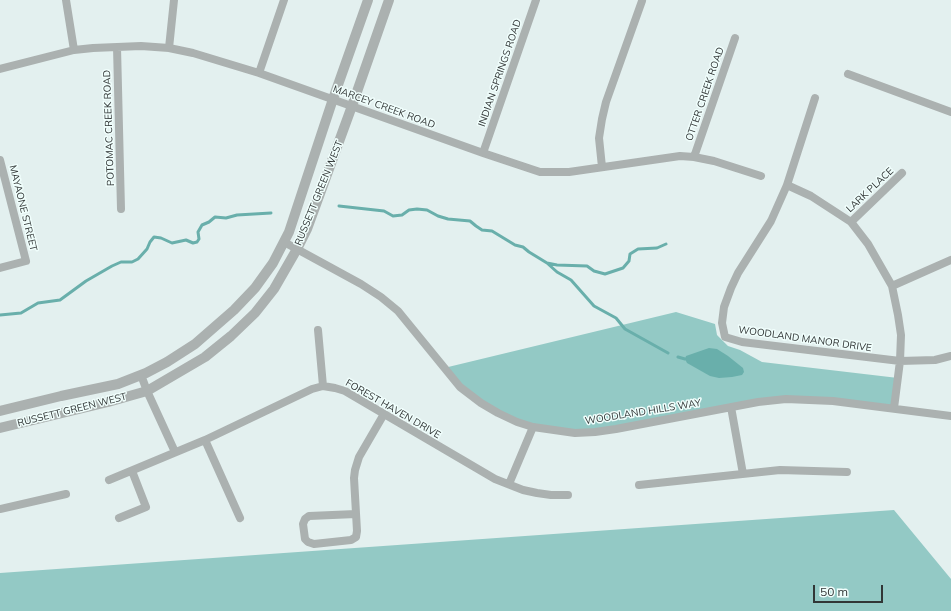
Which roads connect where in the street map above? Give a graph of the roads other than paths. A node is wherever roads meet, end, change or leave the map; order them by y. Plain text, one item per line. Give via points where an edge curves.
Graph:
1 (66, 0) edge
2 (174, 0) edge
3 (284, 0) edge
4 (368, 0) edge
5 (389, 0) edge
6 (536, 0) edge
7 (642, 1) dead end
8 (735, 38) dead end
9 (117, 47) junction
10 (169, 48) junction
11 (74, 50) junction
12 (0, 69) edge
13 (259, 73) junction
14 (848, 74) dead end
15 (815, 98) dead end
16 (333, 99) junction
17 (352, 106) junction
18 (951, 112) edge
19 (483, 153) junction
20 (694, 157) junction
21 (0, 160) edge
22 (602, 167) junction
23 (1, 169) edge
24 (902, 173) dead end
25 (761, 176) dead end
26 (787, 185) junction
27 (121, 209) dead end
28 (851, 222) junction
29 (284, 242) junction
30 (297, 249) junction
31 (951, 260) edge
32 (0, 268) edge
33 (892, 286) junction
34 (318, 330) dead end
35 (951, 356) edge
36 (900, 361) junction
37 (141, 375) junction
38 (323, 386) junction
39 (147, 391) junction
40 (731, 407) junction
41 (894, 408) junction
42 (0, 411) edge
43 (384, 414) junction
44 (951, 416) edge
45 (0, 428) edge
46 (533, 428) junction
47 (205, 440) junction
48 (175, 452) junction
49 (132, 471) junction
50 (847, 472) dead end
51 (743, 474) junction
52 (109, 480) dead end
53 (509, 484) junction
54 (639, 485) dead end
55 (66, 494) dead end
56 (568, 495) dead end
57 (0, 509) edge
58 (356, 514) junction
59 (119, 518) dead end
60 (240, 518) dead end

1 - 11 street
2 - 10 street
3 - 13 street
4 - 16 street, RUSSETT GREEN WEST
5 - 17 street, RUSSETT GREEN WEST
6 - 19 street, INDIAN SPRINGS ROAD
7 - 22 street via 602,119 599,138
8 - 20 street, OTTER CREEK ROAD
9 - 10 street, MARCEY CREEK ROAD
9 - 11 street, MARCEY CREEK ROAD
9 - 27 street, POTOMAC CREEK ROAD
10 - 13 street, MARCEY CREEK ROAD
11 - 12 street, MARCEY CREEK ROAD
13 - 16 street, MARCEY CREEK ROAD
14 - 18 street
15 - 26 street, WOODLAND MANOR DRIVE
16 - 17 street, MARCEY CREEK ROAD
16 - 29 street, RUSSETT GREEN WEST
17 - 19 street, MARCEY CREEK ROAD
17 - 30 street, RUSSETT GREEN WEST
19 - 22 street, MARCEY CREEK ROAD via 540,172 570,172
20 - 22 street, MARCEY CREEK ROAD via 680,156
20 - 25 street, MARCEY CREEK ROAD
21 - 23 street, MAYAONE STREET
23 - 32 street, MAYAONE STREET via 26,261
24 - 28 street, LARK PLACE
26 - 28 street via 811,196
26 - 36 street, WOODLAND MANOR DRIVE via 771,220 738,272 731,288 724,307 722,323 725,337 742,342
28 - 33 street via 868,244
29 - 30 street, WOODLAND HILLS WAY
29 - 37 street, RUSSETT GREEN WEST via 273,263 234,310 195,344
30 - 39 street, RUSSETT GREEN WEST via 274,290 231,336 205,357
30 - 46 street, WOODLAND HILLS WAY via 381,297 398,311 460,387 498,413
31 - 33 street
33 - 36 street via 901,335
34 - 38 street
35 - 36 street, WOODLAND MANOR DRIVE via 935,360
36 - 41 street
37 - 39 street
37 - 42 street, RUSSETT GREEN WEST via 118,384
38 - 43 street, FOREST HAVEN DRIVE via 346,391
38 - 47 street
39 - 45 street, RUSSETT GREEN WEST
39 - 48 street
40 - 41 street, WOODLAND HILLS WAY via 786,399 808,399
40 - 46 street, WOODLAND HILLS WAY via 595,432 575,433
40 - 51 street
41 - 44 street, WOODLAND HILLS WAY
43 - 53 street, FOREST HAVEN DRIVE via 479,471
43 - 58 street via 354,470
46 - 53 street
47 - 48 street
47 - 60 street
48 - 49 street
49 - 52 street
49 - 59 street via 146,507
50 - 51 street via 786,470
51 - 54 street
53 - 56 street, FOREST HAVEN DRIVE via 537,493
55 - 57 street
58 - 58 street via 309,516 303,524 305,539 314,544 351,540 356,537

